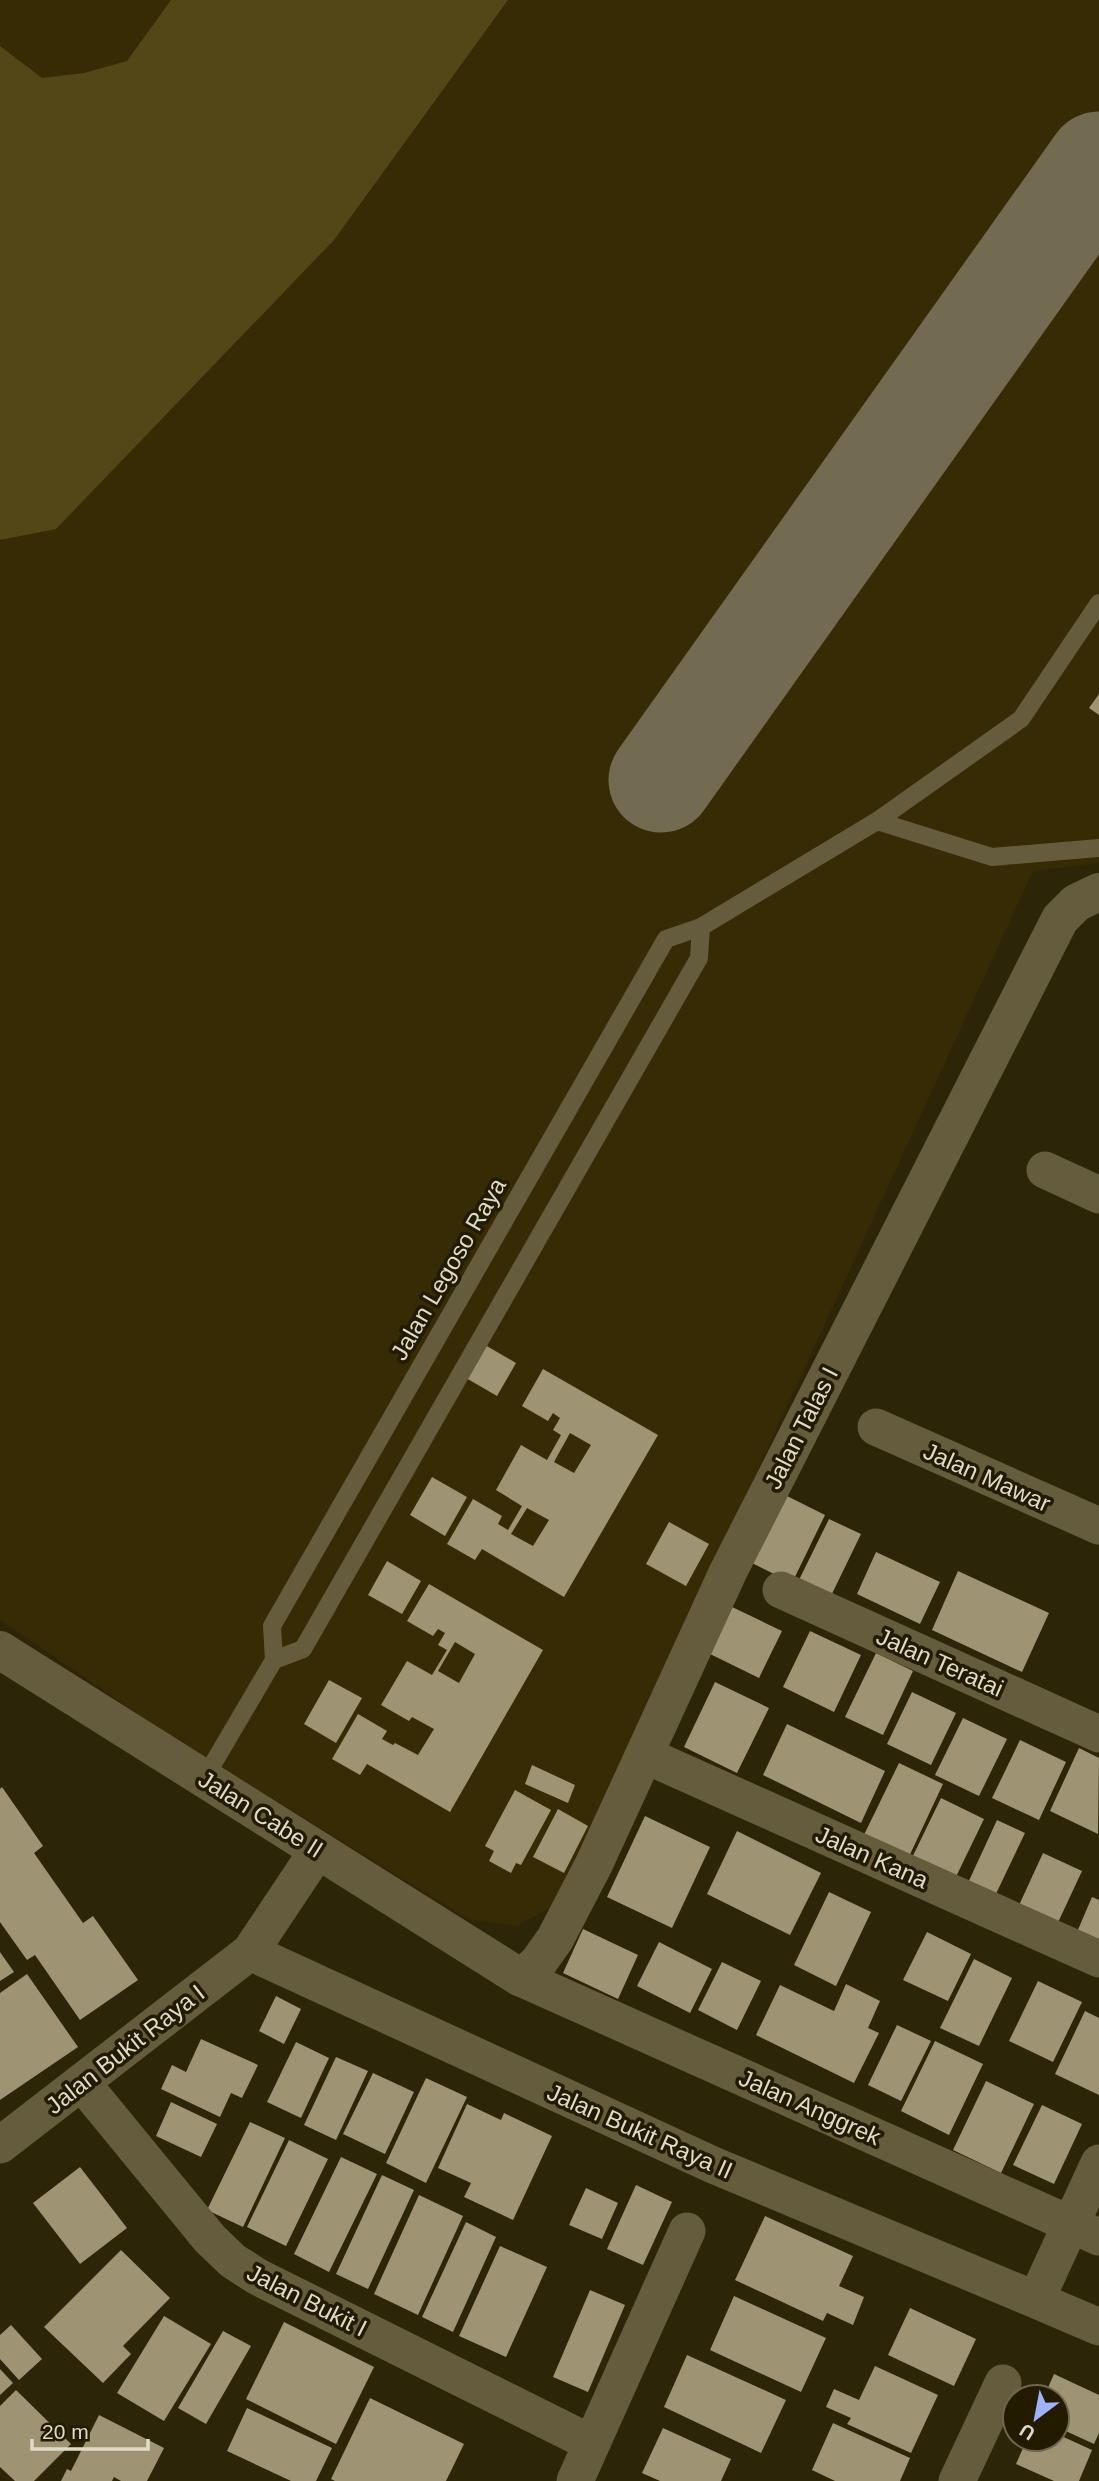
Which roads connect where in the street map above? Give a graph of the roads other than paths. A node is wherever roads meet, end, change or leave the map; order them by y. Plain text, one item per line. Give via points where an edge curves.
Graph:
1 (1099, 603) edge
2 (877, 821) junction
3 (1099, 848) edge
4 (1099, 891) edge
5 (701, 927) junction
6 (1045, 1170) dead end
7 (1099, 1195) edge
8 (876, 1427) dead end
9 (1099, 1526) edge
10 (781, 1590) dead end
11 (0, 1650) edge
12 (274, 1660) junction
13 (1099, 1734) edge
14 (645, 1755) junction
15 (205, 1779) junction
16 (318, 1850) junction
17 (250, 1952) junction
18 (1099, 1959) edge
19 (521, 1978) junction
20 (82, 2083) junction
21 (0, 2145) edge
22 (1099, 2163) edge
23 (1085, 2230) edge
24 (687, 2231) dead end
25 (1036, 2300) junction
26 (1099, 2328) edge
27 (1001, 2387) edge
28 (591, 2443) junction
29 (575, 2481) edge
30 (957, 2481) edge

1 - 2 lane, Jalan Legoso Raya via 1020,719
2 - 3 lane via 992,857
2 - 5 lane, Jalan Legoso Raya
4 - 14 street, Jalan Talas I via 1076,903 1060,919 734,1560
5 - 12 lane via 699,958 303,1649
5 - 12 lane, Jalan Legoso Raya via 666,939 272,1626
6 - 7 street
8 - 9 street, Jalan Mawar
10 - 13 street, Jalan Teratai
11 - 15 street, Jalan Cabe II
12 - 15 lane
14 - 18 street, Jalan Kana
14 - 19 street, Jalan Talas I via 555,1939
15 - 16 street, Jalan Cabe II
16 - 17 street, Jalan Bukit Raya I
16 - 19 street, Jalan Cabe II
17 - 20 street, Jalan Bukit Raya I
17 - 25 street, Jalan Bukit Raya II via 713,2165
19 - 23 street, Jalan Anggrek
20 - 21 street, Jalan Bukit Raya I
20 - 28 street, Jalan Bukit I via 233,2261
22 - 23 street
23 - 25 street
24 - 28 street
25 - 26 street, Jalan Bukit Raya II
27 - 30 street
28 - 29 street

